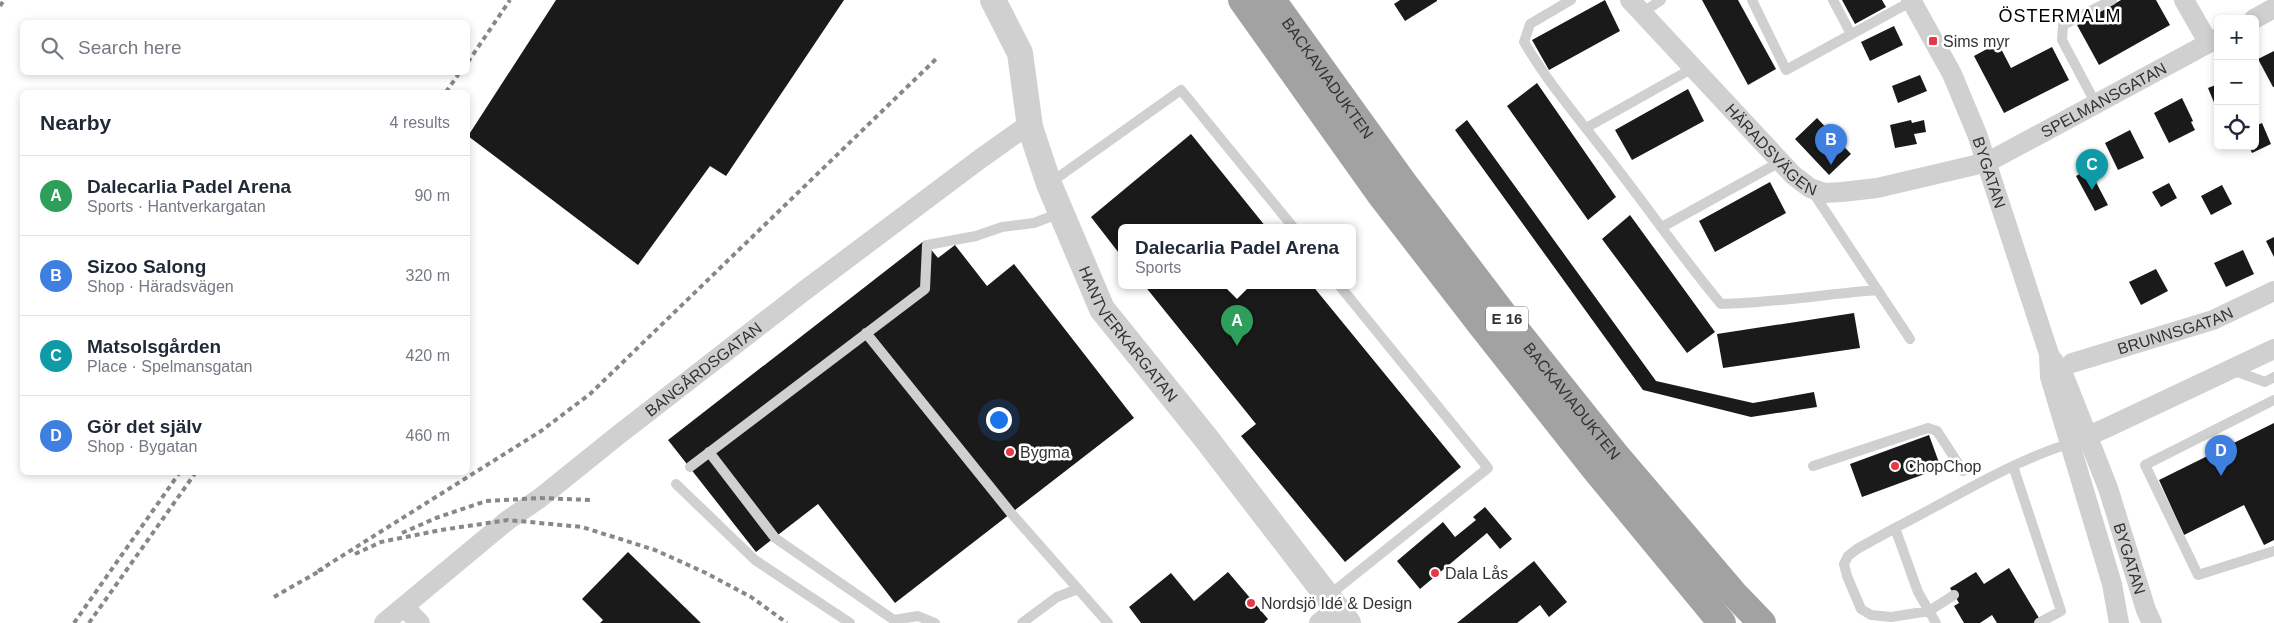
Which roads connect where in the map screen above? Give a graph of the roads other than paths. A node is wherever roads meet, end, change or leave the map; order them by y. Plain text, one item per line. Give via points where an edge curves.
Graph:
1 (993, 0) edge
2 (1242, 0) edge
3 (1272, 0) edge
4 (1571, 0) edge
5 (1661, 0) edge
6 (1752, 0) edge
7 (1833, 0) edge
8 (2112, 0) edge
9 (2184, 0) edge
10 (1912, 1) edge
11 (1636, 6) edge
12 (2274, 8) edge
13 (2259, 16) edge
14 (1851, 34) junction
15 (2213, 40) edge
16 (1693, 68) junction
17 (2096, 104) junction
18 (1030, 126) junction
19 (1586, 128) junction
20 (1780, 162) junction
21 (1988, 162) junction
22 (1049, 184) junction
23 (1810, 188) junction
24 (1060, 213) junction
25 (1291, 224) edge
26 (1662, 228) junction
27 (1342, 289) edge
28 (1878, 290) junction
29 (2274, 291) edge
30 (866, 333) junction
31 (1910, 338) dead end
32 (2274, 349) edge
33 (2048, 354) junction
34 (2072, 362) dead end
35 (2231, 370) junction
36 (2274, 377) edge
37 (2274, 400) edge
38 (2088, 436) junction
39 (2068, 444) junction
40 (709, 452) junction
41 (1813, 466) dead end
42 (2013, 466) junction
43 (690, 467) dead end
44 (1963, 471) dead end
45 (676, 484) dead end
46 (1896, 528) junction
47 (2274, 551) edge
48 (1078, 588) junction
49 (1954, 595) dead end
50 (404, 607) junction
51 (1929, 612) junction
52 (1333, 613) edge
53 (384, 623) edge
54 (420, 623) edge
55 (850, 623) edge
56 (936, 623) edge
57 (1022, 623) edge
58 (1108, 623) edge
59 (1722, 623) edge
60 (1762, 623) edge
61 (1936, 623) edge
62 (2039, 623) edge
63 (2119, 623) edge
64 (2152, 623) edge

1 - 18 street, HANTVERKARGATAN via 1020,53
2 - 59 highway, BACKAVIADUKTEN / E 16 via 1380,194 1595,469
3 - 60 highway, BACKAVIADUKTEN / E 16 via 1402,181 1503,314 1614,453
4 - 19 lane via 1530,24 1524,42 1542,73
5 - 11 lane
6 - 14 lane via 1786,70
7 - 14 lane
8 - 17 lane via 2063,25 2062,40
9 - 15 street
10 - 14 lane
10 - 21 street, BYGATAN via 1952,74
11 - 16 street, HÄRADSVÄGEN
12 - 13 street
15 - 17 street, SPELMANSGATAN
16 - 19 lane
16 - 20 street, HÄRADSVÄGEN
17 - 21 street, SPELMANSGATAN
18 - 22 street, HANTVERKARGATAN
18 - 50 street, BANGÅRDSGATAN via 980,159 796,297 508,520
19 - 26 lane
20 - 23 street, HÄRADSVÄGEN
20 - 26 lane
21 - 23 street, HÄRADSVÄGEN via 1877,188 1824,193
21 - 33 street, BYGATAN
22 - 24 street, HANTVERKARGATAN
22 - 25 lane via 1181,90
23 - 28 lane
24 - 30 lane via 1034,223 1002,227 976,236 927,245 925,289
24 - 52 street, HANTVERKARGATAN via 1102,309 1205,437
26 - 28 lane via 1722,304 1767,303
27 - 52 lane via 1488,468
28 - 31 lane
29 - 34 street, BRUNNSGATAN via 2213,320
30 - 40 lane
30 - 48 lane via 1012,514
32 - 35 street
33 - 38 street, BYGATAN via 2063,374
33 - 39 street, BYGATAN via 2050,377
35 - 36 lane via 2265,382
35 - 38 street
37 - 47 lane via 2145,465 2198,575
38 - 39 street
38 - 64 street, BYGATAN
39 - 42 lane
39 - 63 street, BYGATAN via 2112,584
40 - 43 lane
40 - 56 lane via 775,538 894,620 918,616
41 - 44 lane via 1928,428 1937,431
42 - 46 lane
42 - 62 lane via 2061,611
45 - 55 lane via 756,560
46 - 51 lane via 1918,592
46 - 51 lane via 1848,556 1844,564 1847,576 1861,609 1871,615 1891,617
48 - 57 lane via 1057,597
48 - 58 lane
49 - 51 lane
50 - 53 street, BANGÅRDSGATAN
50 - 54 street
51 - 61 lane

